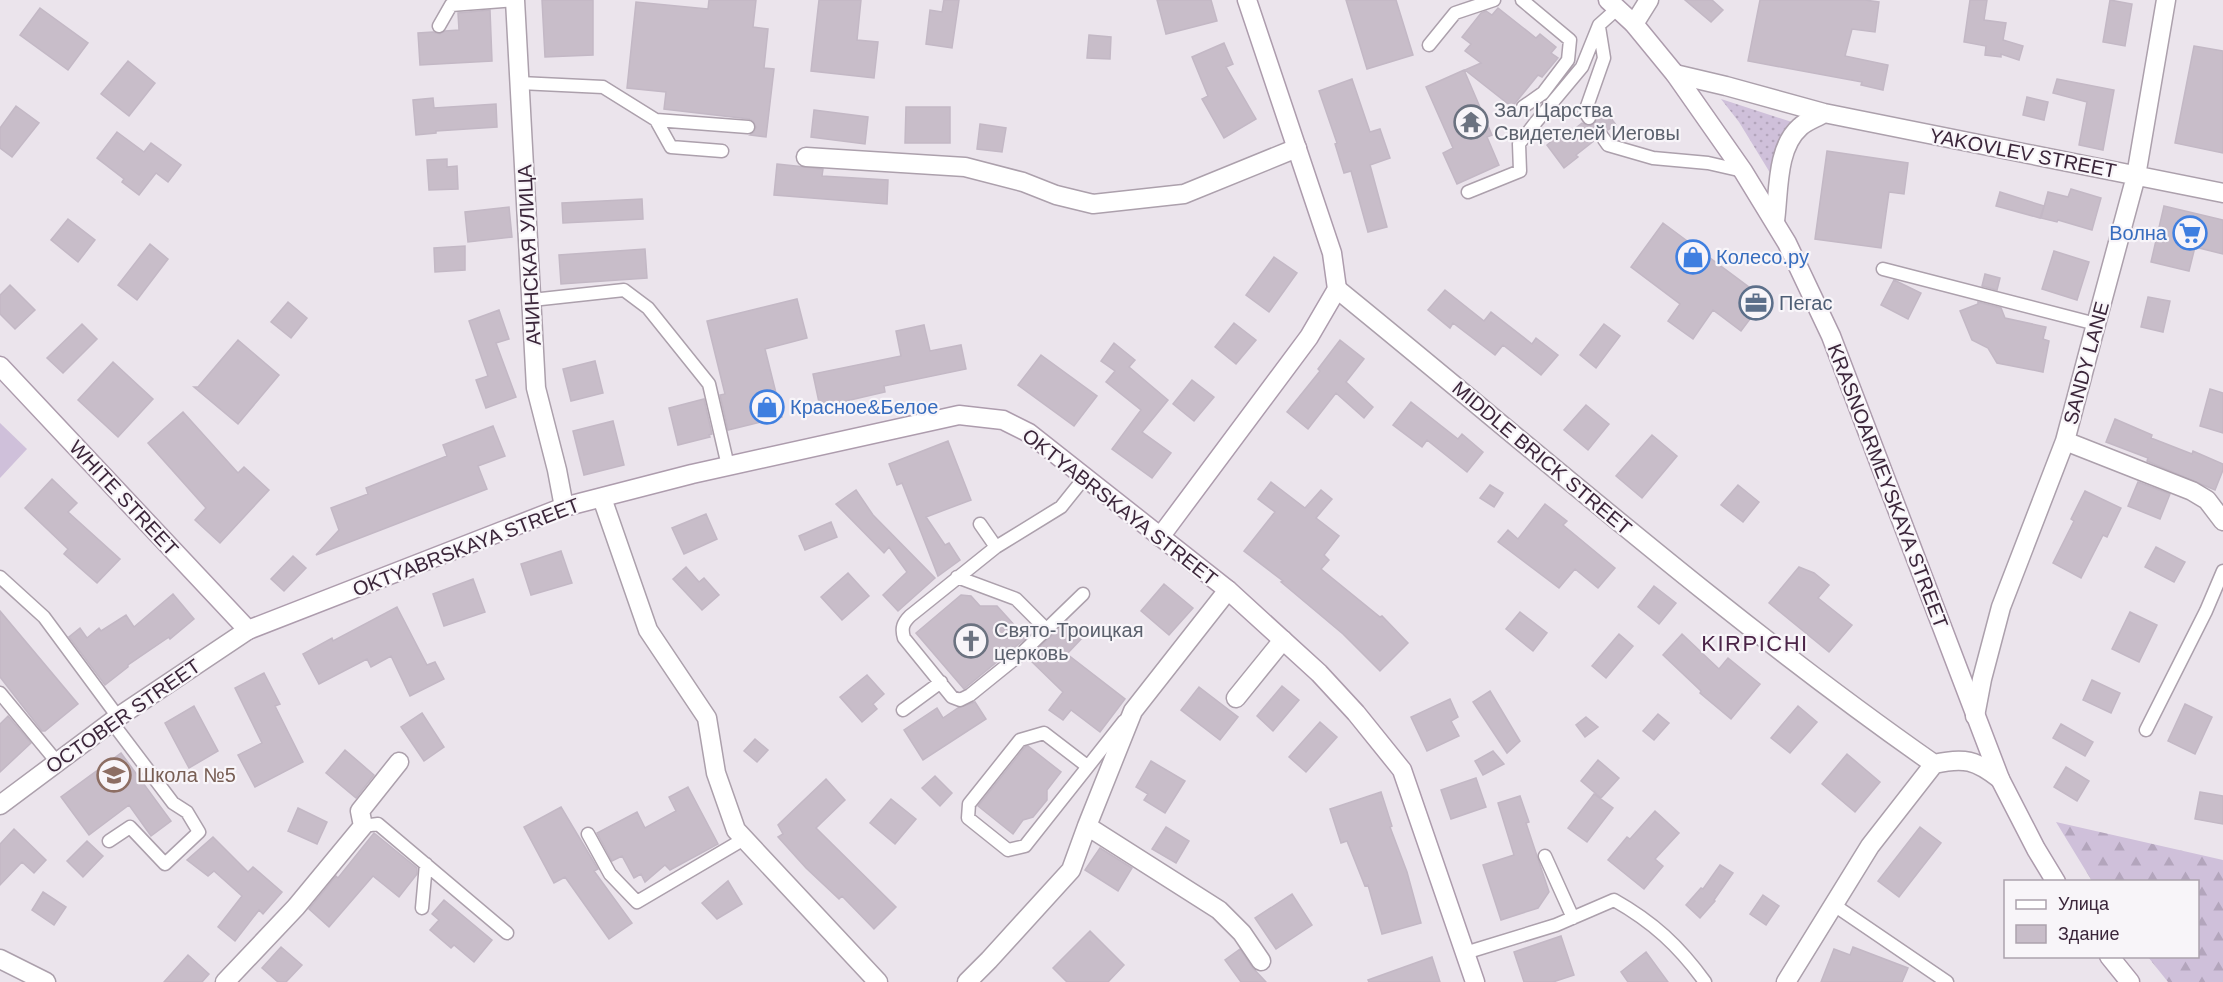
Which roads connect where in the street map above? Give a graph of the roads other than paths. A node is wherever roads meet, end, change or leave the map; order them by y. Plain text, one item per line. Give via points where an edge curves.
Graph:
1 (515, 0) edge
2 (1246, 0) edge
3 (1494, 0) edge
4 (1522, 0) edge
5 (1649, 0) edge
6 (2166, 0) edge
7 (1613, 4) edge
8 (1634, 24) junction
9 (1599, 25) junction
10 (439, 26) dead end
11 (1430, 45) dead end
12 (1675, 74) junction
13 (520, 83) junction
14 (1523, 107) dead end
15 (1824, 113) junction
16 (1589, 118) dead end
17 (656, 120) junction
18 (748, 127) dead end
19 (1601, 135) dead end
20 (1297, 148) junction
21 (722, 151) dead end
22 (806, 157) dead end
23 (1743, 171) junction
24 (2136, 176) junction
25 (1468, 192) dead end
26 (2223, 193) edge
27 (1775, 221) junction
28 (1883, 269) dead end
29 (1337, 289) junction
30 (532, 300) junction
31 (2096, 324) junction
32 (0, 366) edge
33 (2065, 441) junction
34 (728, 466) junction
35 (1085, 477) junction
36 (602, 498) junction
37 (564, 507) junction
38 (2223, 521) edge
39 (980, 524) dead end
40 (1160, 537) junction
41 (996, 547) junction
42 (2223, 571) edge
43 (0, 577) edge
44 (957, 578) junction
45 (1228, 590) junction
46 (1083, 594) dead end
47 (1046, 629) junction
48 (248, 630) junction
49 (1283, 640) junction
50 (940, 682) junction
51 (0, 693) edge
52 (1236, 698) dead end
53 (903, 710) dead end
54 (1133, 711) junction
55 (1975, 716) junction
56 (115, 719) junction
57 (2146, 730) dead end
58 (57, 762) junction
59 (399, 762) dead end
60 (1934, 764) junction
61 (1087, 766) junction
62 (2000, 779) junction
63 (0, 805) edge
64 (363, 826) junction
65 (1087, 826) junction
66 (588, 834) dead end
67 (744, 839) junction
68 (109, 841) dead end
69 (1545, 856) dead end
70 (426, 864) junction
71 (2055, 880) edge
72 (1834, 905) junction
73 (422, 908) dead end
74 (1573, 918) junction
75 (507, 933) dead end
76 (1465, 954) junction
77 (2110, 958) edge
78 (0, 959) edge
79 (1261, 961) dead end
80 (46, 982) edge
81 (225, 982) edge
82 (878, 982) edge
83 (967, 982) edge
84 (1475, 982) edge
85 (1705, 982) edge
86 (1786, 982) edge
87 (1947, 982) edge
88 (2130, 982) edge

1 - 10 lane via 451,4
1 - 13 street, АЧИНСКАЯ УЛИЦА
2 - 20 street
3 - 11 lane via 1455,13
4 - 14 lane via 1570,40 1568,60 1543,93
5 - 8 street
6 - 24 street, SANDY LANE
7 - 8 street
7 - 9 lane
8 - 12 street
9 - 16 lane via 1604,57 1585,112
9 - 25 lane via 1582,67 1520,144 1520,171
12 - 15 street, YAKOVLEV STREET
12 - 23 street, KRASNOARMEYSKAYA STREET
13 - 17 lane via 603,87
13 - 30 street, АЧИНСКАЯ УЛИЦА
15 - 24 street, YAKOVLEV STREET
15 - 27 street via 1800,127 1790,139 1781,169
17 - 18 lane
17 - 21 lane via 671,147
19 - 23 lane via 1608,145 1653,158
20 - 22 street via 1184,194 1093,204 965,167
20 - 29 street via 1332,253
23 - 27 street, KRASNOARMEYSKAYA STREET
24 - 26 street, YAKOVLEV STREET
24 - 31 street, SANDY LANE
27 - 55 street, KRASNOARMEYSKAYA STREET via 1831,336
28 - 31 lane
29 - 40 street via 1309,337
29 - 60 street, MIDDLE BRICK STREET via 1627,528 1855,709
30 - 34 lane via 624,290 648,308 710,384
30 - 37 street, АЧИНСКАЯ УЛИЦА via 536,388
31 - 33 street, SANDY LANE
32 - 48 street, WHITE STREET
33 - 38 street via 2192,490 2207,500
33 - 55 street, SANDY LANE via 2001,607
34 - 35 street, OKTYABRSKAYA STREET via 959,415 1003,420 1029,433
34 - 36 street, OKTYABRSKAYA STREET
35 - 40 street, OKTYABRSKAYA STREET
35 - 41 lane via 1061,507
36 - 37 street, OKTYABRSKAYA STREET
36 - 67 street via 648,630 707,718 716,773 735,830
37 - 48 street, OKTYABRSKAYA STREET
39 - 41 lane
40 - 45 street, OKTYABRSKAYA STREET
41 - 44 lane
42 - 57 lane
43 - 56 lane via 44,617
44 - 47 lane via 1016,598
44 - 50 lane via 910,616 901,630
45 - 49 street, OKTYABRSKAYA STREET
45 - 54 street
46 - 47 lane
47 - 50 lane via 1022,653 960,700 952,697
48 - 56 street, OCTOBER STREET
49 - 52 street
49 - 76 street, OKTYABRSKAYA STREET via 1349,705 1402,770
50 - 53 lane
51 - 58 lane
54 - 61 lane
54 - 65 street
55 - 62 street, KRASNOARMEYSKAYA STREET
56 - 58 street, OCTOBER STREET
56 - 68 lane via 173,803 187,812 199,832 165,864 130,827
58 - 63 street, OCTOBER STREET
59 - 64 street via 360,811
60 - 62 street via 1969,760
60 - 72 street via 1870,846
61 - 61 lane via 1025,846 1008,850 968,818 969,804 1020,740 1044,733
62 - 71 street, KRASNOARMEYSKAYA STREET
64 - 70 lane via 378,824
64 - 81 street via 296,907
65 - 79 street via 1219,909
65 - 83 street via 1071,870
66 - 67 lane via 610,874 637,902
67 - 82 street
69 - 74 lane
70 - 73 lane
70 - 75 lane
72 - 86 street
72 - 87 lane
74 - 76 lane
74 - 85 lane via 1614,900 1642,916 1686,955
76 - 84 street, OKTYABRSKAYA STREET
77 - 88 street
78 - 80 street

